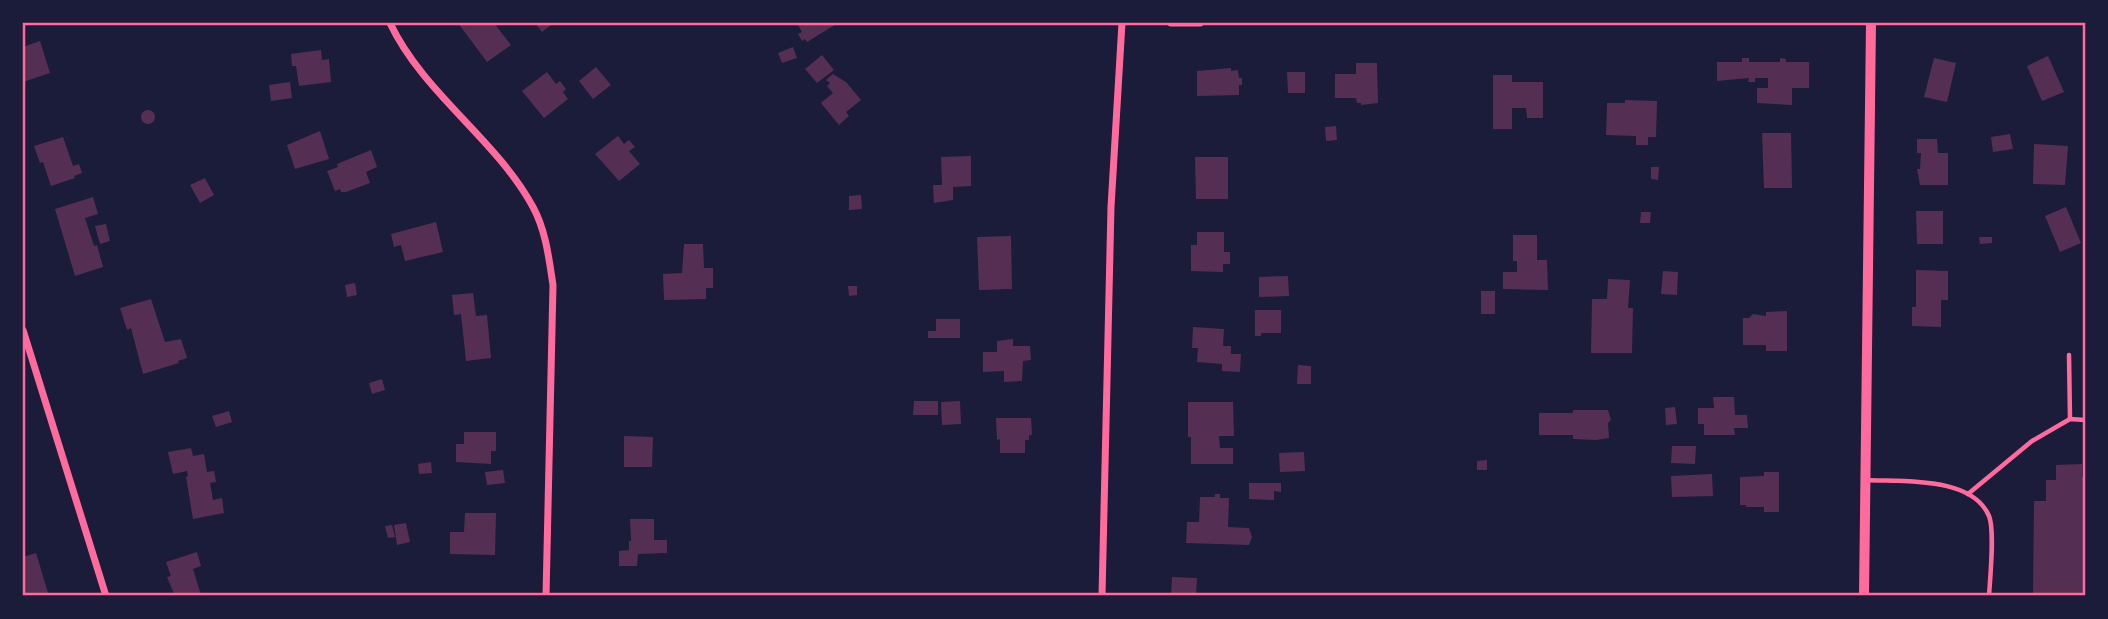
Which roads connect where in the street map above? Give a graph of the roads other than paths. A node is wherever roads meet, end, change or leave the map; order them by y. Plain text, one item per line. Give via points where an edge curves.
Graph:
1 (390, 23) edge
2 (1122, 23) edge
3 (1171, 23) edge
4 (1200, 23) edge
5 (1871, 23) edge
6 (23, 330) edge
7 (2069, 355) dead end
8 (2070, 419) junction
9 (2085, 420) edge
10 (1867, 480) junction
11 (1968, 494) junction
12 (106, 596) edge
13 (546, 596) edge
14 (1101, 596) edge
15 (1864, 596) edge
16 (1989, 596) edge

1 - 13 street via 421,70 514,179 533,207 549,253 553,285
2 - 14 street via 1111,207
3 - 4 street
5 - 10 street
6 - 12 street
7 - 8 lane
8 - 9 lane
8 - 11 lane via 2032,441
10 - 11 lane via 1949,486
10 - 15 street
11 - 16 lane via 1990,517

